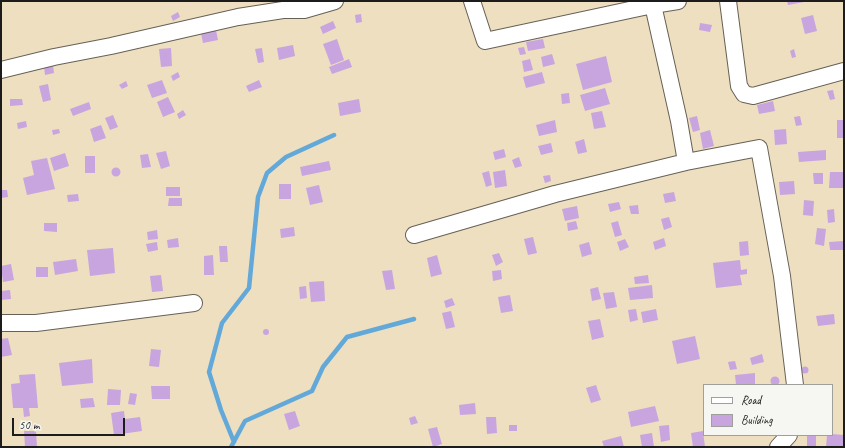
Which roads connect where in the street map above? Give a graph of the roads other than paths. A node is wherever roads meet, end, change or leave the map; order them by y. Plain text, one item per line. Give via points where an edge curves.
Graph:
1 (334, 1) edge
2 (472, 1) edge
3 (678, 1) edge
4 (728, 1) edge
5 (653, 5) junction
6 (1, 70) edge
7 (844, 71) edge
8 (686, 162) junction
9 (414, 235) dead end
10 (194, 303) dead end
11 (1, 323) edge
12 (795, 384) edge
13 (788, 436) edge
14 (778, 447) edge

1 - 6 street via 304,10 284,10 238,17
2 - 5 street via 485,41
3 - 5 street
4 - 7 street via 739,86 744,94 754,96
5 - 8 street
8 - 9 street via 555,194
8 - 12 street via 759,148 782,276
10 - 11 street via 36,323
13 - 14 street

